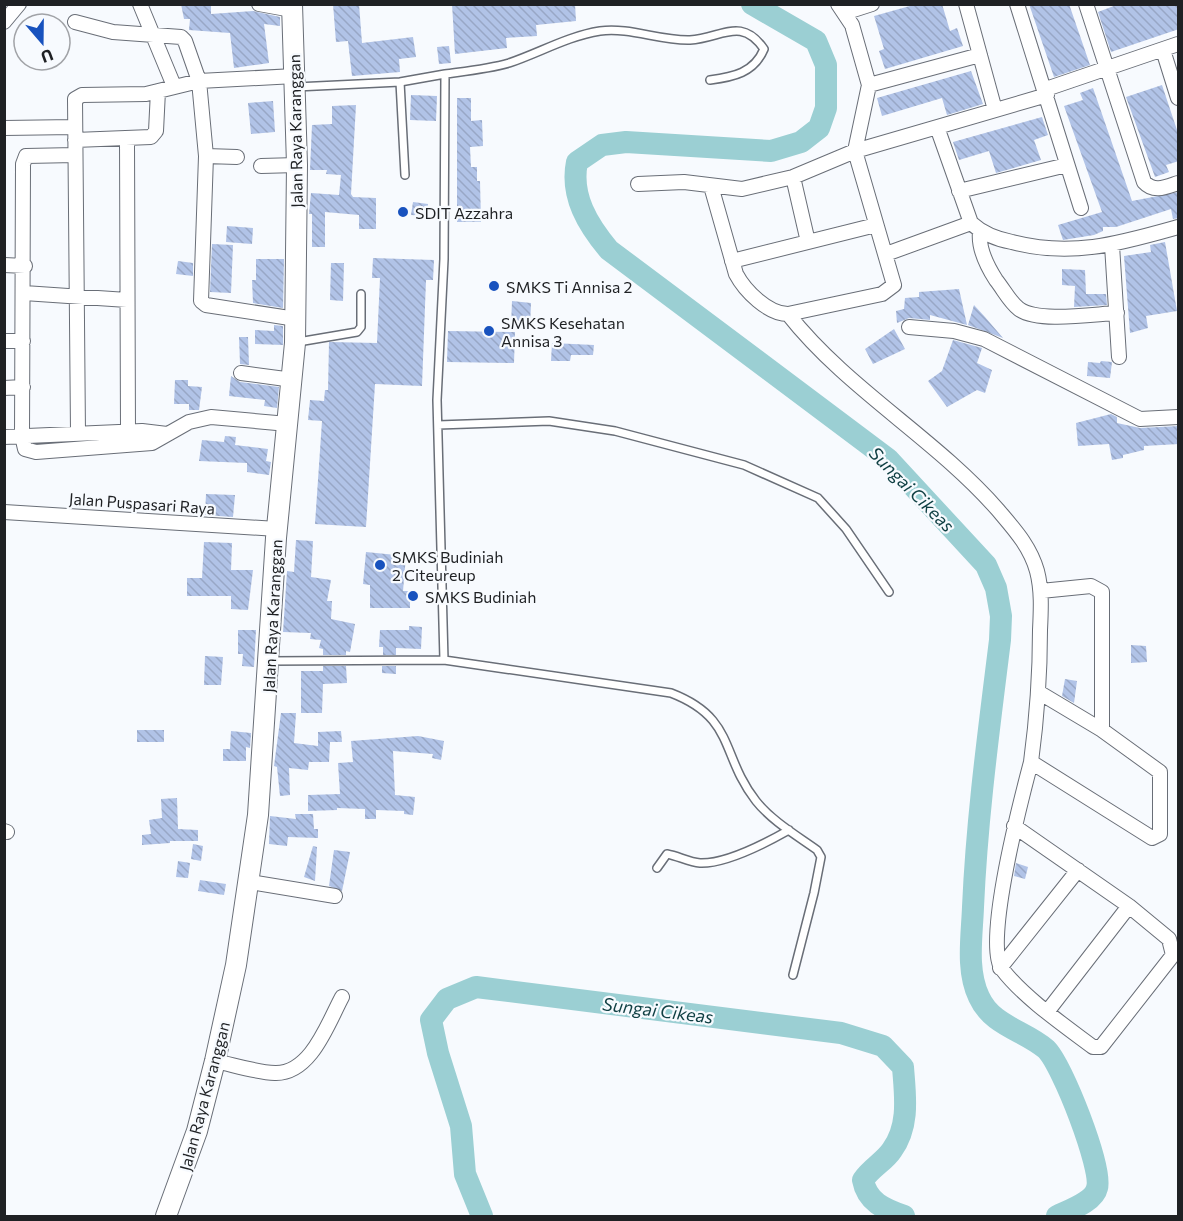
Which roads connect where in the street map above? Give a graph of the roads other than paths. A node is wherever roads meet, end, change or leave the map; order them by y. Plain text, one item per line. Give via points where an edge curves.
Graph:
1 (19, 4) edge
2 (140, 4) edge
3 (259, 4) edge
4 (872, 4) edge
5 (966, 4) edge
6 (1017, 4) edge
7 (1087, 5) edge
8 (292, 7) edge
9 (841, 9) edge
10 (4, 22) edge
11 (75, 22) dead end
12 (152, 36) junction
13 (1179, 44) edge
14 (1162, 50) junction
15 (980, 55) junction
16 (1108, 68) junction
17 (446, 74) junction
18 (710, 80) dead end
19 (199, 81) junction
20 (296, 81) junction
21 (400, 82) junction
22 (869, 85) junction
23 (174, 86) junction
24 (158, 91) junction
25 (1046, 92) junction
26 (1179, 98) edge
27 (995, 110) junction
28 (937, 127) junction
29 (4, 128) edge
30 (74, 134) junction
31 (127, 140) junction
32 (855, 151) junction
33 (75, 155) junction
34 (206, 156) junction
35 (237, 157) dead end
36 (297, 165) junction
37 (1067, 165) junction
38 (261, 166) dead end
39 (405, 175) dead end
40 (793, 177) junction
41 (1179, 183) edge
42 (638, 184) dead end
43 (711, 186) junction
44 (959, 191) junction
45 (1081, 208) dead end
46 (876, 225) junction
47 (1179, 227) edge
48 (976, 228) junction
49 (807, 242) junction
50 (1112, 245) junction
51 (886, 254) junction
52 (732, 261) junction
53 (4, 265) edge
54 (25, 266) junction
55 (24, 293) junction
56 (361, 294) dead end
57 (76, 296) junction
58 (127, 300) junction
59 (1117, 313) junction
60 (788, 314) junction
61 (296, 319) junction
62 (909, 327) dead end
63 (4, 341) edge
64 (23, 341) junction
65 (295, 343) junction
66 (1119, 357) dead end
67 (241, 373) dead end
68 (292, 380) junction
69 (23, 387) junction
70 (4, 388) edge
71 (1179, 417) edge
72 (288, 424) junction
73 (438, 425) junction
74 (128, 431) junction
75 (78, 434) junction
76 (167, 434) junction
77 (22, 436) junction
78 (4, 437) edge
79 (4, 512) edge
80 (4, 520) edge
81 (277, 534) junction
82 (1041, 591) junction
83 (889, 592) dead end
84 (444, 660) junction
85 (270, 661) junction
86 (1040, 693) junction
87 (1102, 730) junction
88 (1031, 762) junction
89 (1014, 826) junction
90 (789, 830) junction
91 (657, 868) dead end
92 (1078, 870) junction
93 (250, 882) junction
94 (335, 896) dead end
95 (1129, 906) junction
96 (1000, 968) junction
97 (794, 975) dead end
98 (342, 997) dead end
99 (1047, 1012) junction
100 (215, 1061) junction
101 (166, 1216) edge

1 - 10 street
2 - 12 street
3 - 8 street
4 - 9 street
5 - 15 street
6 - 25 street
7 - 16 street
8 - 20 street, Jalan Raya Karanggan
9 - 22 street via 852,25
11 - 12 street via 105,31
12 - 19 street via 183,38
12 - 23 street
13 - 14 street
14 - 16 street
14 - 26 street
15 - 22 street
15 - 27 street
16 - 25 street
16 - 41 street via 1144,182 1158,189
17 - 18 lane via 510,62 573,38 618,30 691,40 737,30 749,32 764,49 756,63 742,73
17 - 21 lane
17 - 73 lane
19 - 20 street
19 - 23 street
19 - 34 street
20 - 21 lane
20 - 36 street, Jalan Raya Karanggan
21 - 39 lane
22 - 32 street
23 - 24 street
24 - 30 street via 79,95 74,101
24 - 31 street via 154,135
25 - 27 street
25 - 37 street
27 - 28 street
28 - 32 street
28 - 44 street
29 - 30 street
30 - 31 street
30 - 33 street
31 - 58 street
32 - 40 street
32 - 46 street
33 - 54 street via 24,158
33 - 57 street
34 - 35 street
34 - 61 street via 201,301
36 - 38 street
36 - 61 street, Jalan Raya Karanggan
37 - 44 street
37 - 45 street
40 - 43 street via 742,189
40 - 49 street
42 - 43 street via 684,182
43 - 52 street
44 - 48 street
46 - 49 street
46 - 51 street
47 - 50 street
48 - 50 street via 1003,240 1050,251
48 - 51 street
48 - 59 street via 991,272 1021,311 1036,316
49 - 52 street
50 - 59 street
51 - 60 street via 894,281 888,292
52 - 60 street via 743,286 769,308
53 - 54 street
54 - 55 street
55 - 57 street
55 - 64 street
56 - 65 lane via 361,327 357,332
57 - 58 street
57 - 75 street
58 - 74 street
59 - 66 street
60 - 82 street via 808,337 962,470 987,497 1031,553
61 - 65 street, Jalan Raya Karanggan
62 - 71 street via 954,331 984,339 1140,419
63 - 64 street
64 - 69 street
65 - 68 street, Jalan Raya Karanggan
67 - 68 street
68 - 72 street, Jalan Raya Karanggan
69 - 70 street
69 - 77 street
72 - 76 street via 211,417 189,422
72 - 81 street, Jalan Raya Karanggan
73 - 83 lane via 549,421 615,431 744,465 818,498 846,529
73 - 84 lane
74 - 75 street
74 - 76 street
75 - 77 street
76 - 77 street via 144,444 36,452 25,449
77 - 78 street
79 - 81 street, Jalan Puspasari Raya
80 - 81 street, Jalan Puspasari Raya
81 - 85 street, Jalan Raya Karanggan
82 - 86 street
82 - 87 street via 1092,586 1102,592
84 - 85 lane
84 - 90 lane via 671,693 692,701 716,723 757,802
85 - 93 street, Jalan Raya Karanggan
86 - 87 street
86 - 88 street
87 - 88 street via 1160,772 1161,834 1156,837
88 - 89 street
89 - 92 street
89 - 96 street via 996,936
90 - 91 lane via 758,846 710,862 667,854
90 - 97 lane via 817,850 822,861
92 - 95 street
92 - 96 street
93 - 94 street
93 - 100 street, Jalan Raya Karanggan via 237,965
95 - 99 street
95 - 99 street via 1169,939 1173,955 1098,1049
96 - 99 street
98 - 100 street via 313,1050 289,1070 275,1073
100 - 101 street, Jalan Raya Karanggan via 194,1140

